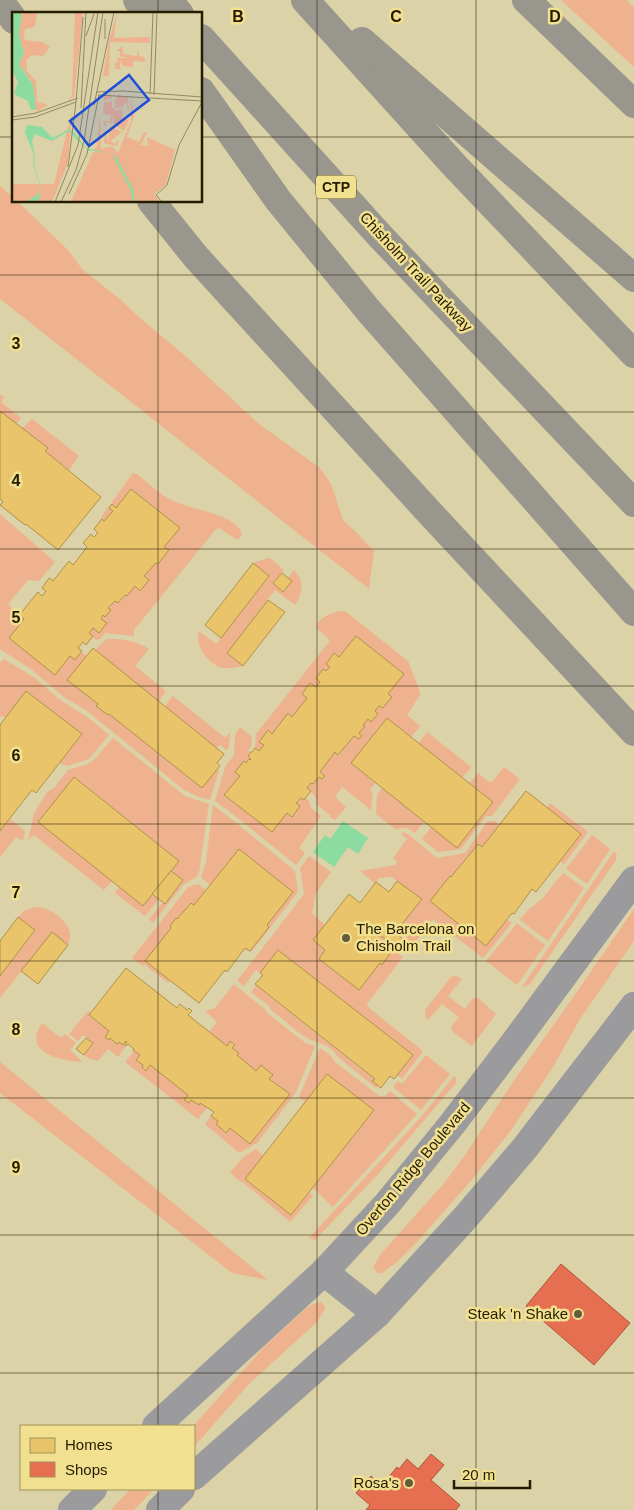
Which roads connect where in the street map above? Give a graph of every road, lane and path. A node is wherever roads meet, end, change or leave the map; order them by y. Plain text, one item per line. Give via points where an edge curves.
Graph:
1 (137, 0) edge
2 (168, 0) edge
3 (305, 0) edge
4 (315, 0) edge
5 (526, 0) edge
6 (0, 1) edge
7 (146, 12) edge
8 (178, 12) edge
9 (12, 17) edge
10 (202, 39) edge
11 (202, 92) edge
12 (634, 104) edge
13 (152, 202) edge
14 (634, 278) edge
15 (634, 354) edge
16 (634, 503) edge
17 (634, 612) edge
18 (634, 732) edge
19 (634, 880) edge
20 (634, 1006) edge
21 (324, 1272) junction
22 (377, 1314) junction
23 (157, 1425) edge
24 (195, 1475) edge
25 (92, 1490) edge
26 (180, 1490) edge
27 (72, 1510) edge
28 (160, 1510) edge

1 - 7 highway
2 - 8 highway
3 - 15 highway via 454,165
4 - 14 highway
5 - 12 highway
6 - 9 highway
10 - 16 highway, Chisholm Trail Parkway / CTP via 299,147
11 - 17 highway via 278,200 368,310
13 - 18 highway via 196,257
19 - 21 street, Overton Ridge Boulevard via 453,1123 388,1204
20 - 22 street via 524,1149
21 - 22 street
21 - 23 street, Overton Ridge Boulevard
22 - 24 street
25 - 27 street
26 - 28 street

